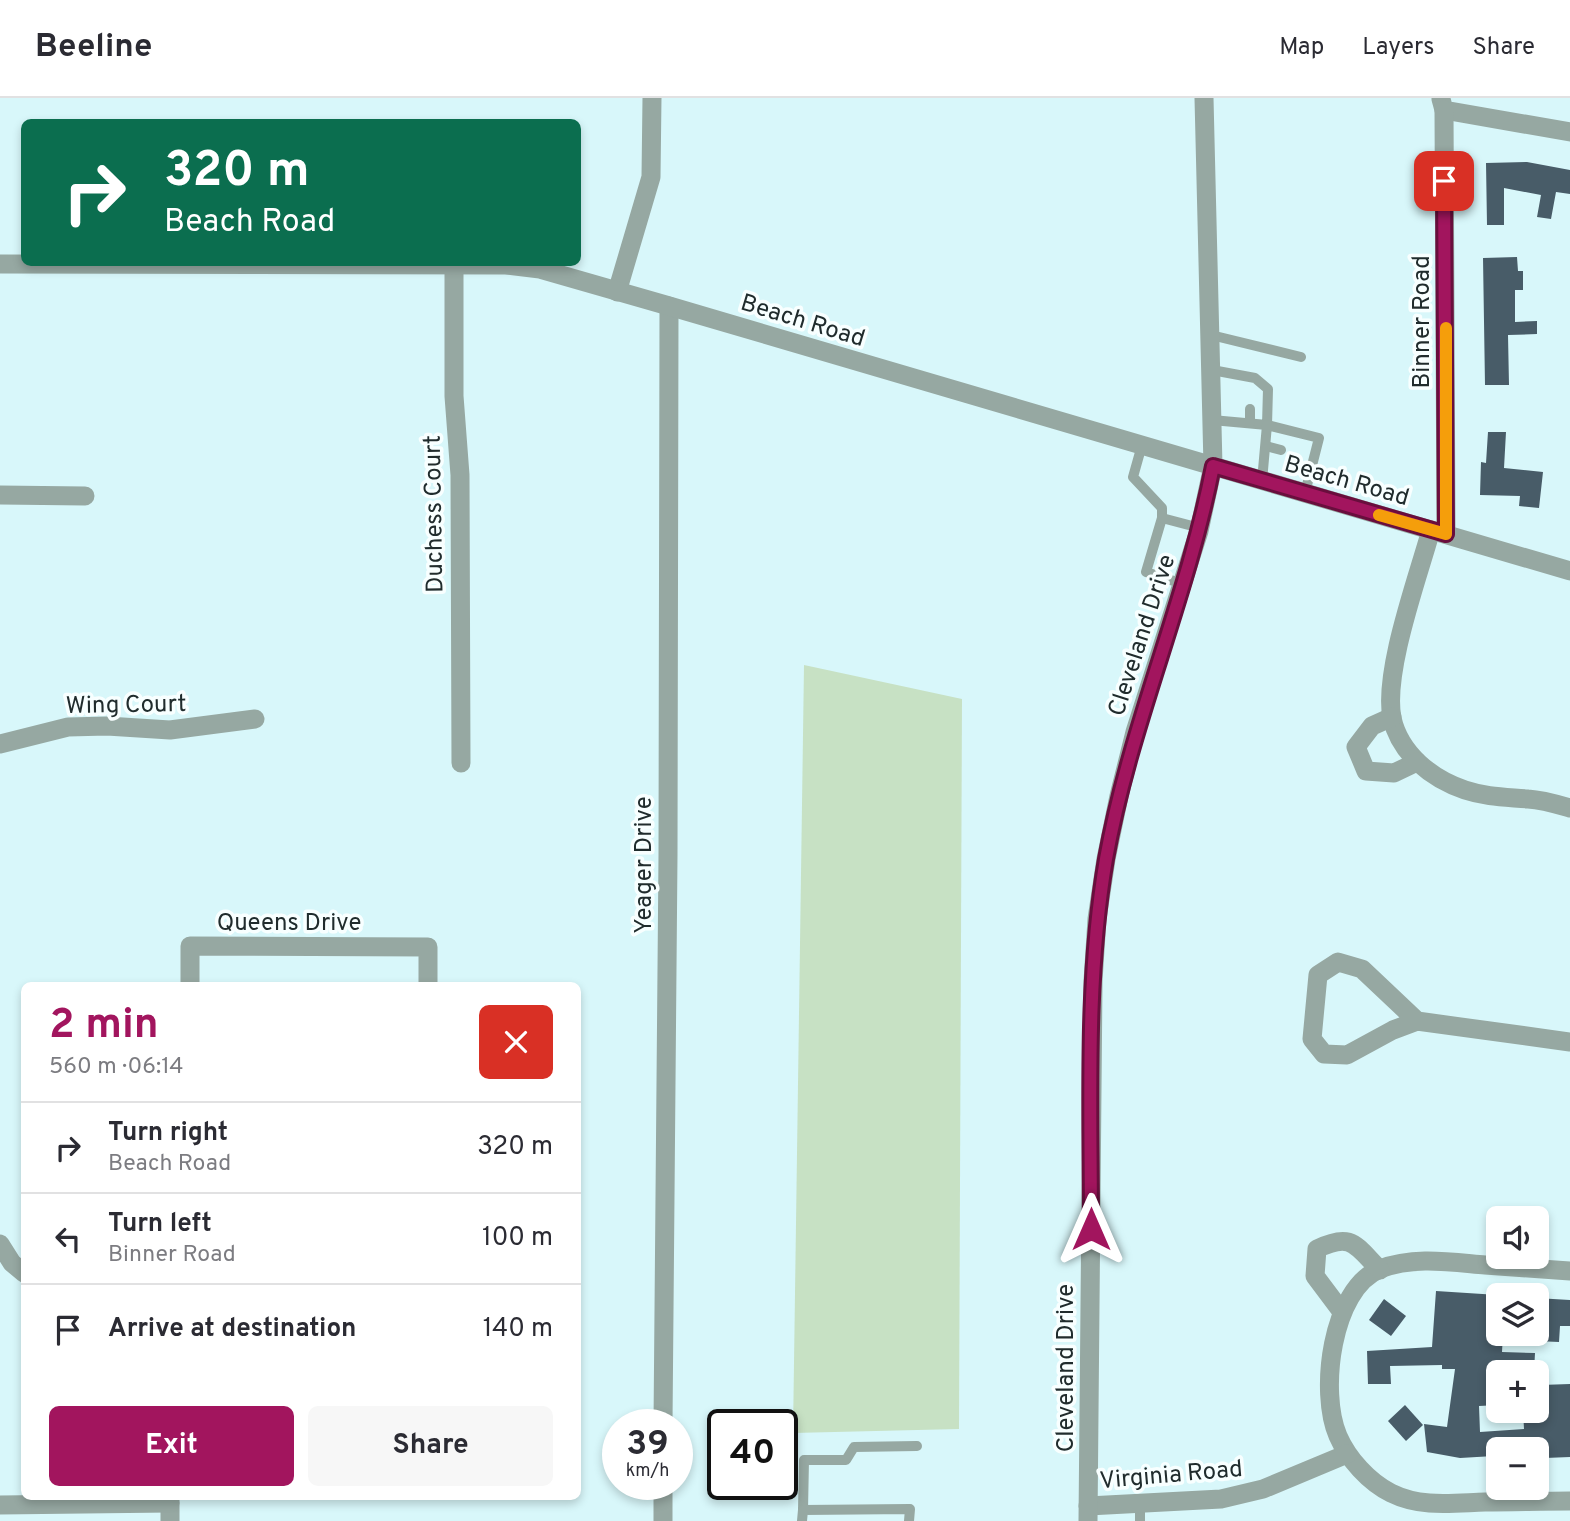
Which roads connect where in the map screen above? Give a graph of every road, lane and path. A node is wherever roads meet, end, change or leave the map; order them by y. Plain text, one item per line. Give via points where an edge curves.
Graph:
1 (652, 98) edge
2 (1204, 98) edge
3 (1442, 104) edge
4 (1570, 132) edge
5 (0, 264) edge
6 (21, 264) edge
7 (454, 266) edge
8 (525, 266) edge
9 (617, 292) junction
10 (668, 306) junction
11 (1211, 334) junction
12 (1301, 357) dead end
13 (1212, 370) junction
14 (1250, 410) dead end
15 (1212, 420) junction
16 (1250, 424) junction
17 (1267, 425) junction
18 (1142, 445) junction
19 (1266, 446) junction
20 (1281, 450) dead end
21 (1302, 456) dead end
22 (1314, 460) junction
23 (1213, 466) junction
24 (1262, 481) junction
25 (1305, 493) junction
26 (0, 495) edge
27 (85, 496) dead end
28 (1162, 518) junction
29 (1200, 528) junction
30 (1438, 532) junction
31 (1570, 571) edge
32 (1183, 584) junction
33 (1392, 717) junction
34 (255, 719) dead end
35 (0, 744) edge
36 (461, 762) dead end
37 (1417, 762) junction
38 (1570, 808) edge
39 (190, 982) edge
40 (428, 982) edge
41 (1417, 1021) junction
42 (1570, 1042) edge
43 (0, 1244) edge
44 (12, 1267) edge
45 (1380, 1270) junction
46 (1570, 1271) edge
47 (1342, 1312) junction
48 (663, 1409) edge
49 (917, 1446) dead end
50 (1347, 1454) junction
51 (663, 1500) edge
52 (1570, 1501) edge
53 (0, 1505) edge
54 (170, 1507) edge
55 (803, 1510) junction
56 (1140, 1512) edge
57 (1088, 1513) edge
58 (663, 1521) edge
59 (803, 1521) edge
60 (909, 1521) edge

1 - 9 street via 651,177
2 - 11 street, Cleveland Drive
3 - 4 street
3 - 30 street, Binner Road
5 - 6 street, Beach Road
7 - 36 street, Duchess Court
8 - 9 street, Beach Road
9 - 10 street, Beach Road
10 - 18 street, Beach Road
10 - 48 street, Yeager Drive
11 - 12 lane
11 - 13 street, Cleveland Drive
13 - 15 street, Cleveland Drive
13 - 17 lane via 1249,382 1255,378 1268,389
14 - 16 lane
15 - 16 lane
15 - 23 street, Cleveland Drive
16 - 17 lane
17 - 19 lane
17 - 22 lane via 1320,438
18 - 23 street, Beach Road
18 - 28 lane via 1133,477 1162,508
19 - 20 lane
19 - 24 lane
21 - 22 lane
22 - 25 lane
23 - 24 street, Beach Road
23 - 29 street, Cleveland Drive
24 - 25 street, Beach Road
25 - 30 street, Beach Road
26 - 27 street
28 - 29 lane
28 - 32 lane via 1146,572
29 - 32 street, Cleveland Drive
30 - 31 street, Beach Road
30 - 33 street, Binner Road via 1392,675
32 - 57 street, Cleveland Drive via 1135,732 1097,919
33 - 37 street via 1400,739
33 - 37 street via 1372,726 1356,747 1366,771 1394,772
34 - 35 street, Wing Court via 170,730 68,727
37 - 38 street via 1446,783 1468,791
39 - 40 street, Queens Drive via 190,946 428,947
41 - 41 street via 1347,1055 1324,1054 1312,1038 1318,975 1338,962 1362,969
41 - 42 street
43 - 44 street
45 - 46 street via 1434,1261
45 - 47 street via 1363,1279
45 - 47 street via 1353,1243 1336,1240 1317,1248 1315,1276
47 - 50 street via 1330,1387 1335,1426
49 - 55 lane via 854,1447 846,1460 804,1460
50 - 52 street via 1381,1487 1406,1500
50 - 56 street, Virginia Road via 1246,1493
51 - 58 street
53 - 54 street
55 - 59 lane
55 - 60 lane via 909,1509
56 - 57 street, Virginia Road

